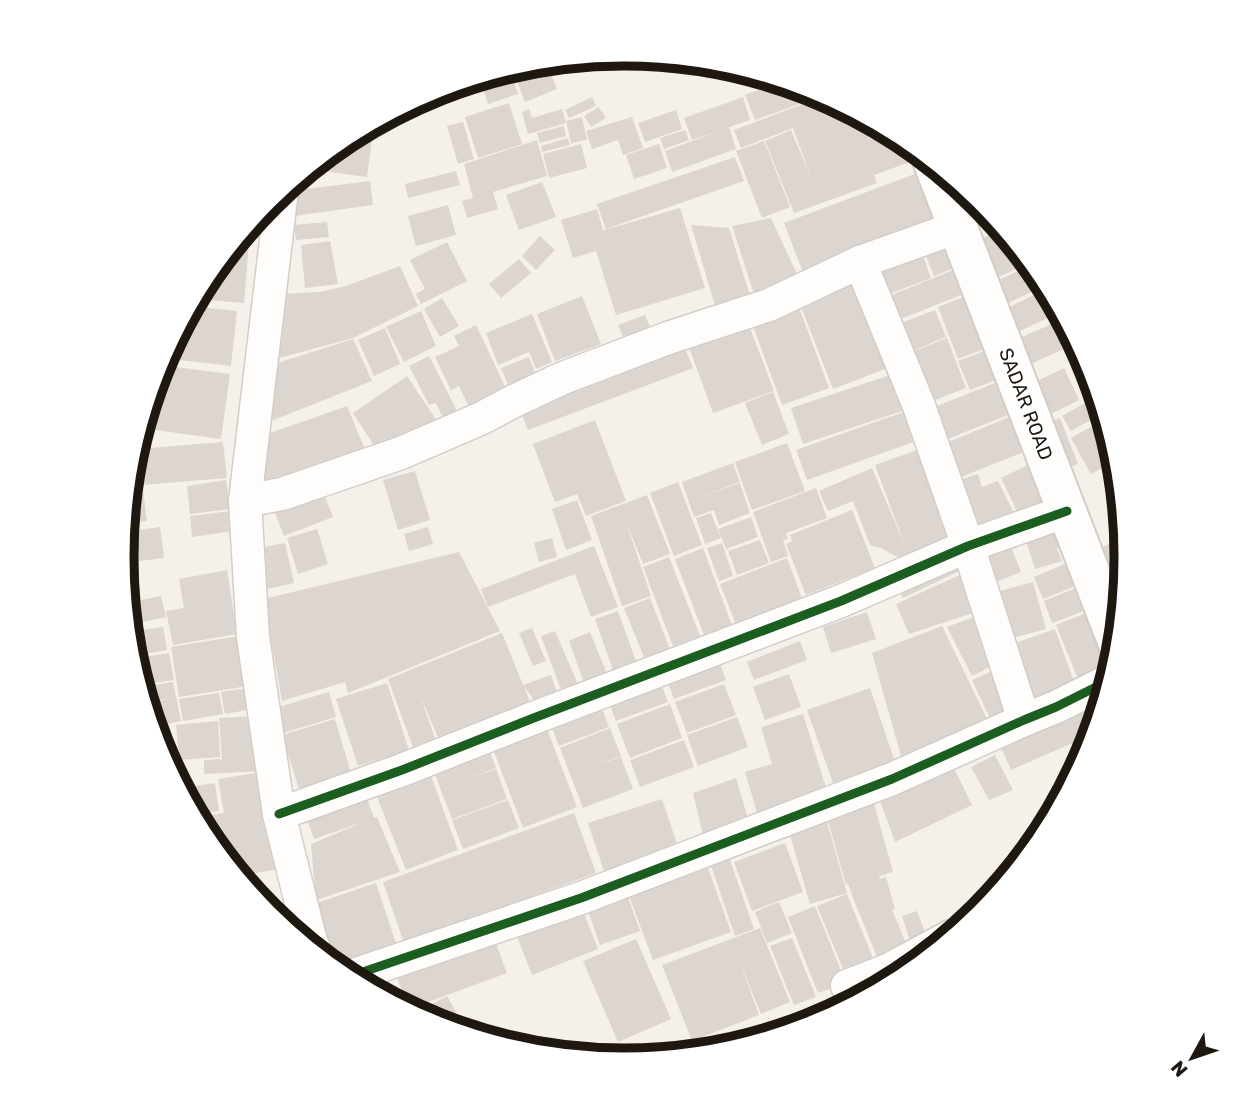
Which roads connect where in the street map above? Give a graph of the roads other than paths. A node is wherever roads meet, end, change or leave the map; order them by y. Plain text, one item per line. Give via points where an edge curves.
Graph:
1 (941, 183) edge
2 (280, 207) edge
3 (958, 227) junction
4 (859, 262) junction
5 (245, 501) junction
6 (1067, 511) junction
7 (968, 546) junction
8 (1110, 623) edge
9 (1097, 686) edge
10 (1024, 720) junction
11 (279, 814) junction
12 (309, 932) edge
13 (895, 966) edge
14 (363, 972) edge
15 (848, 986) dead end

1 - 3 street, SADAR ROAD
2 - 5 street
3 - 4 street
3 - 6 street, SADAR ROAD
4 - 5 street via 769,305 563,378 401,453 282,494
4 - 7 street via 919,407
5 - 11 street via 253,637
6 - 7 street
6 - 8 street, SADAR ROAD
7 - 10 street
7 - 11 street via 841,601
9 - 10 street
10 - 14 street via 892,779 607,888
11 - 12 street
13 - 15 street

